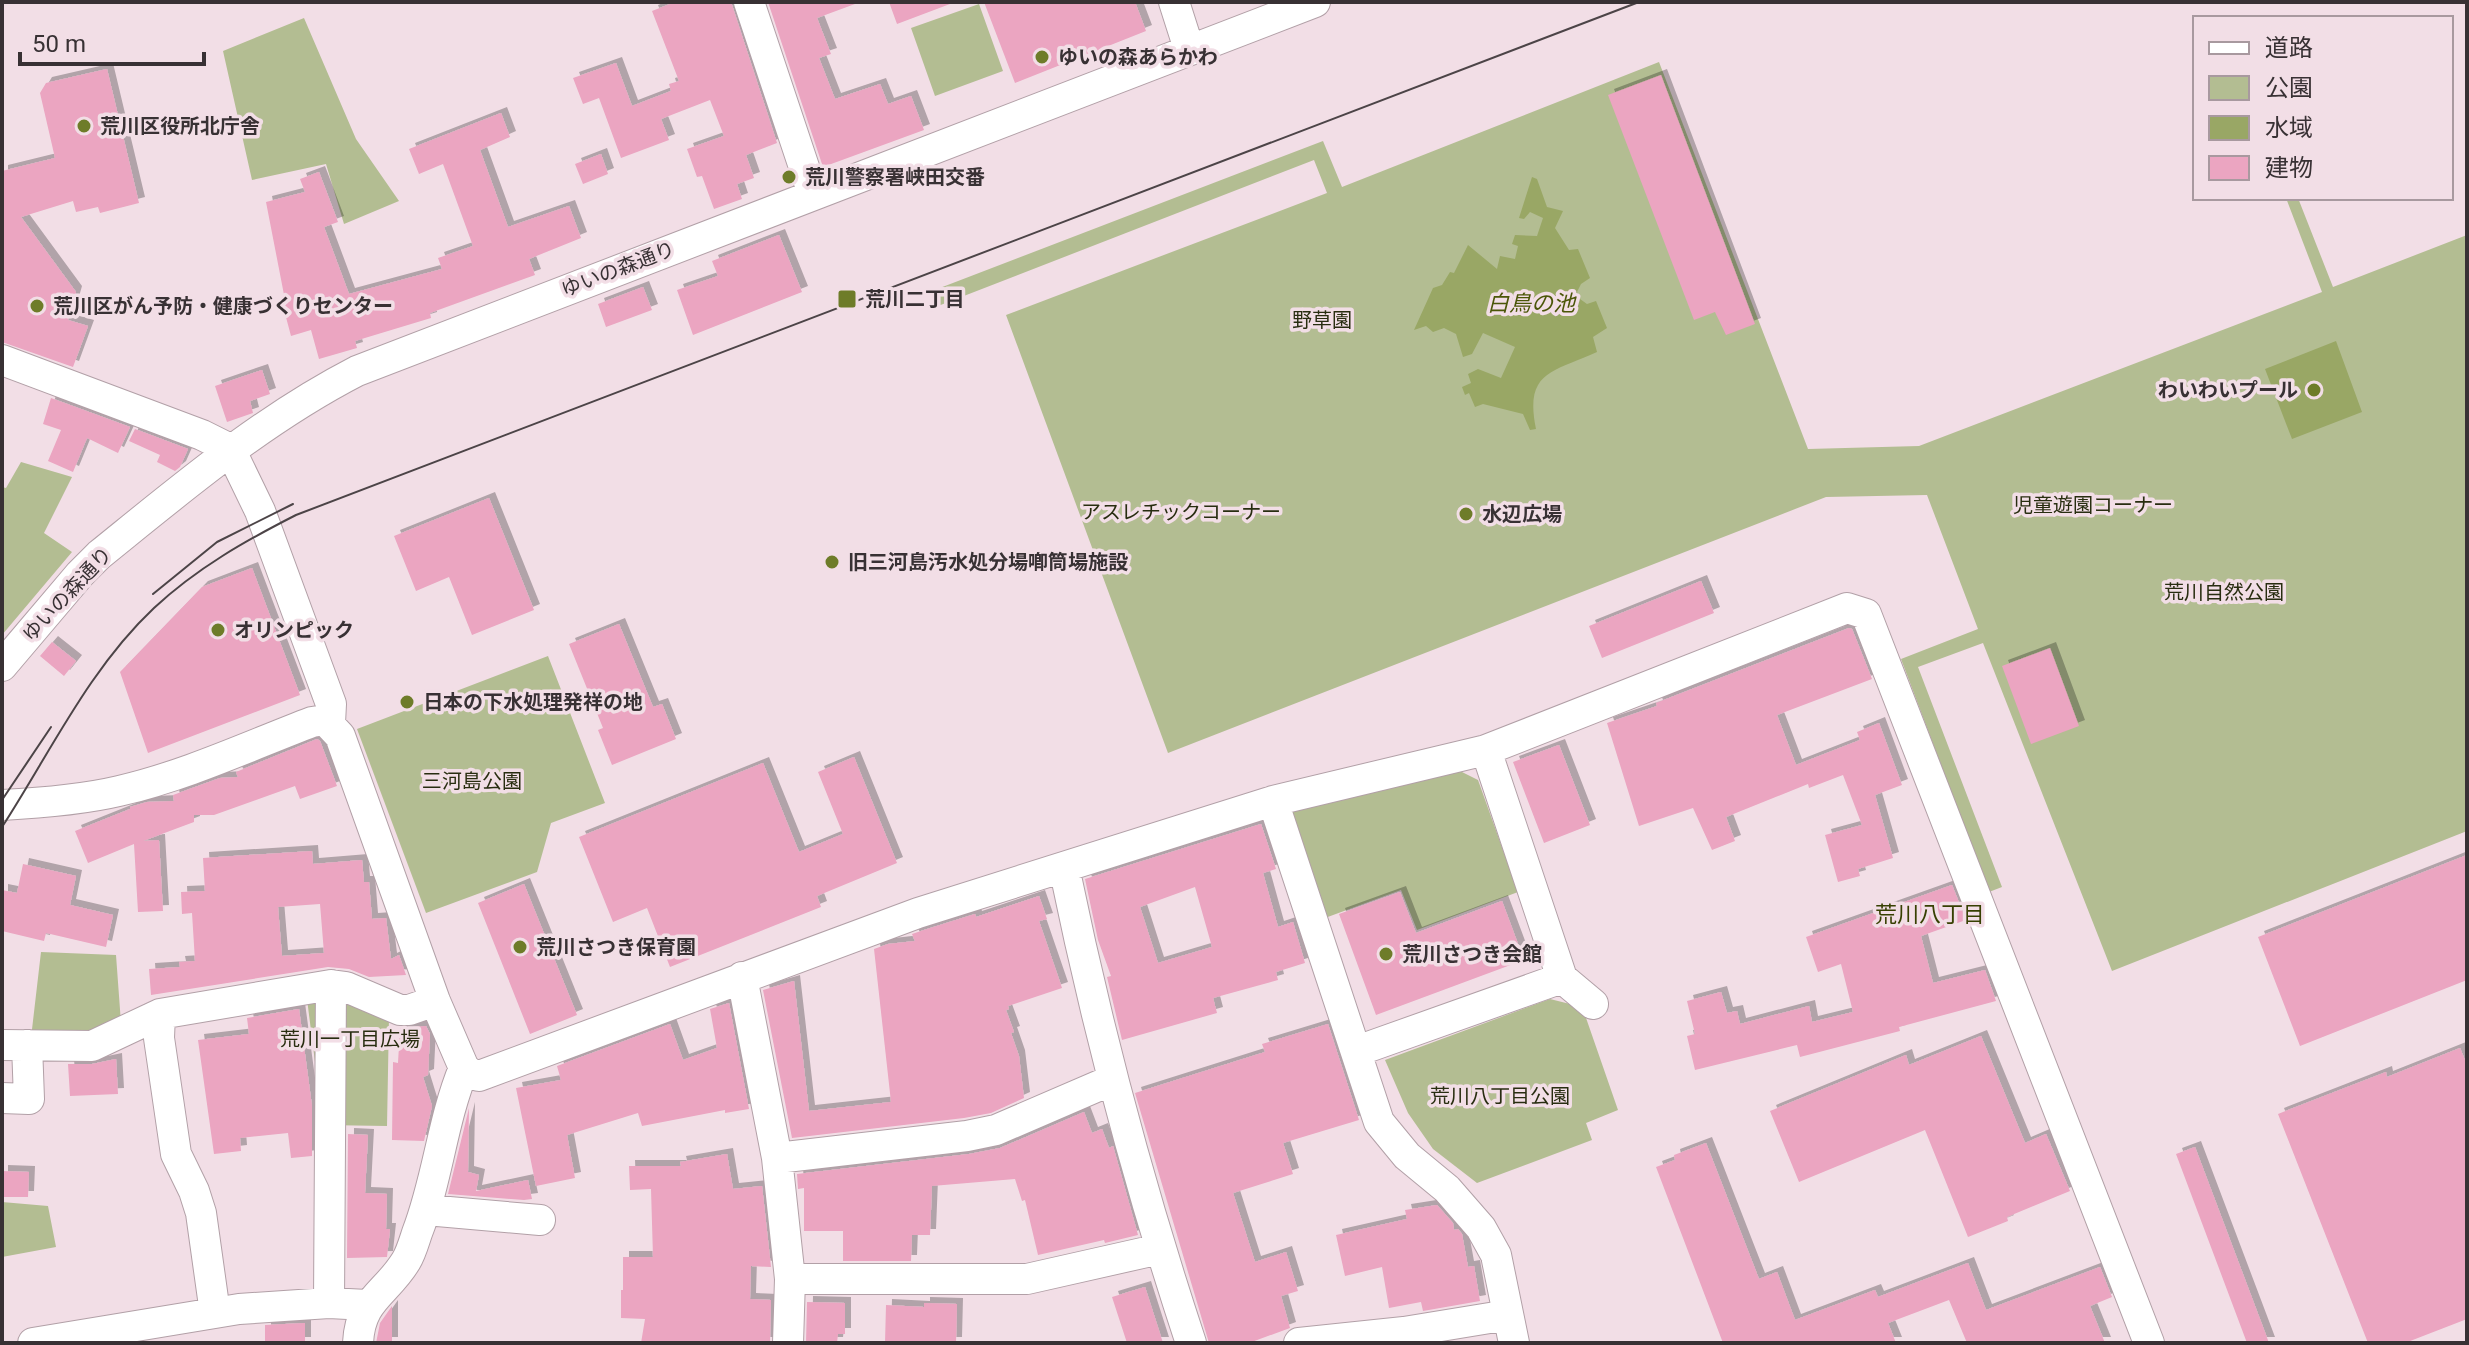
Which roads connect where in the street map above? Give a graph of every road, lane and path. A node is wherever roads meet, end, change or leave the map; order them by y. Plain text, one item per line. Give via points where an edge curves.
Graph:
1 (749, 2) edge
2 (1174, 2) edge
3 (1315, 2) edge
4 (1189, 49) junction
5 (813, 194) junction
6 (2, 360) edge
7 (230, 449) junction
8 (2, 666) edge
9 (330, 723) junction
10 (1486, 750) junction
11 (1273, 801) junction
12 (2, 805) edge
13 (1064, 867) junction
14 (742, 977) junction
15 (1562, 978) junction
16 (331, 985) junction
17 (435, 1001) junction
18 (1593, 1004) dead end
19 (160, 1014) junction
20 (15, 1045) edge
21 (1357, 1051) junction
22 (464, 1068) junction
23 (1112, 1080) junction
24 (2, 1098) edge
25 (777, 1158) junction
26 (426, 1210) junction
27 (540, 1220) dead end
28 (1160, 1249) junction
29 (790, 1279) junction
30 (329, 1303) junction
31 (367, 1305) junction
32 (215, 1313) junction
33 (1511, 1329) edge
34 (33, 1343) edge
35 (358, 1343) edge
36 (788, 1343) edge
37 (1191, 1343) edge
38 (1299, 1343) edge
39 (2149, 1343) edge

1 - 5 street
2 - 4 street
3 - 4 street, ゆいの森通り
4 - 5 street, ゆいの森通り
5 - 7 street, ゆいの森通り via 357,371
6 - 7 street
7 - 8 street, ゆいの森通り via 99,555
7 - 9 street via 268,529 331,704
9 - 12 street via 312,722 118,792
9 - 17 street via 340,736
10 - 11 street
10 - 15 street
10 - 39 street via 1847,608 1866,614
11 - 13 street
11 - 21 street
13 - 14 street via 866,930
13 - 23 street
14 - 22 street via 494,1072 479,1076
14 - 25 street
15 - 18 street
15 - 21 street
16 - 17 street via 400,1010
16 - 19 street
16 - 30 street
17 - 22 street
19 - 20 street via 92,1046
19 - 32 street via 176,1154 201,1213
20 - 24 street via 29,1099
21 - 33 street via 1379,1122 1407,1156 1447,1189 1481,1228 1496,1255
22 - 26 street via 452,1096
23 - 25 street via 996,1130
23 - 28 street
25 - 29 street
26 - 27 street
26 - 31 street via 406,1262
28 - 29 street via 1027,1279
28 - 37 street
29 - 36 street
30 - 31 street
30 - 32 street
31 - 35 street
32 - 34 street
33 - 38 street via 1404,1332

